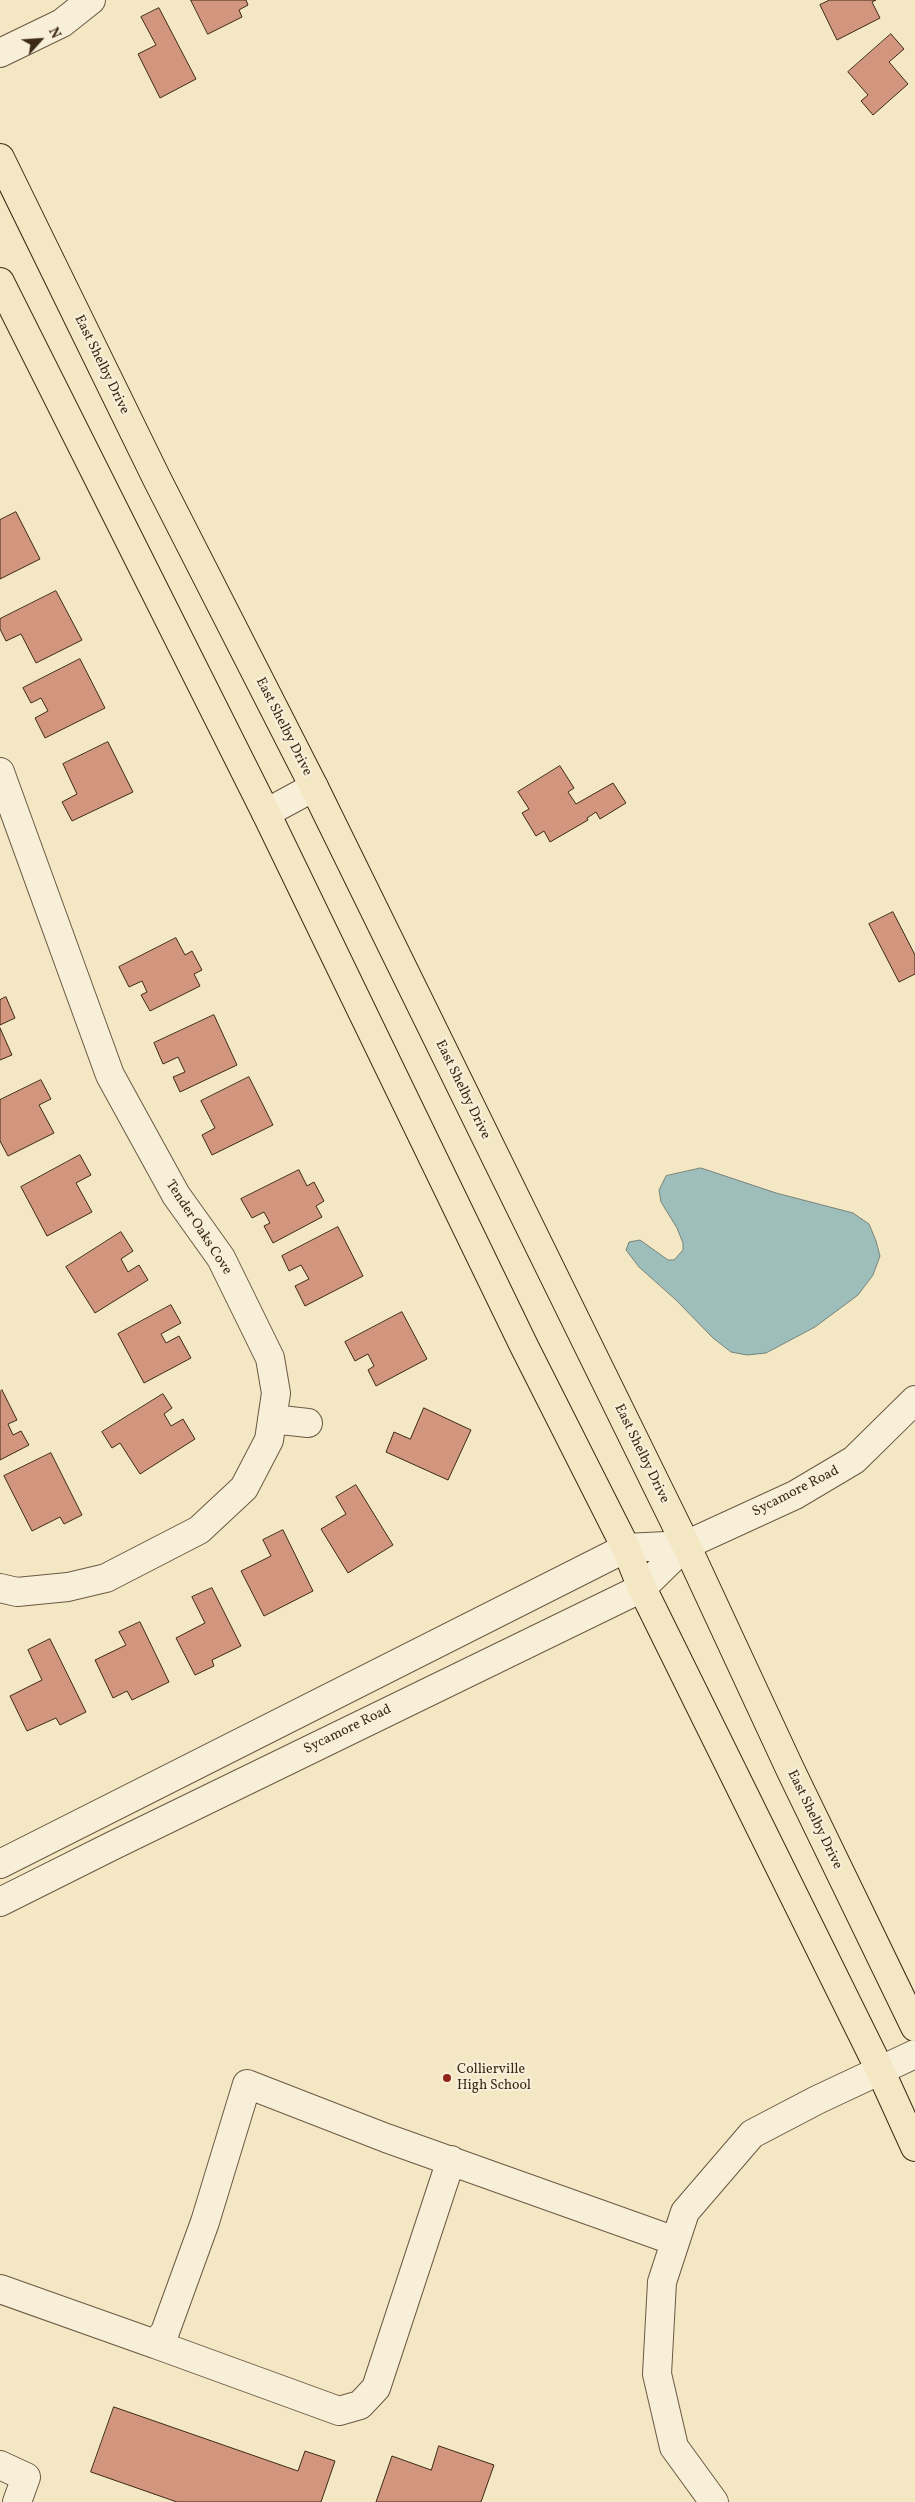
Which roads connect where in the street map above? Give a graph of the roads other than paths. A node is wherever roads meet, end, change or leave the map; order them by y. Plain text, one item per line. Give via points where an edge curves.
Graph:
1 (91, 0) edge
2 (0, 53) edge
3 (0, 158) edge
4 (0, 282) edge
5 (0, 772) edge
6 (314, 787) junction
7 (266, 813) junction
8 (915, 1400) edge
9 (272, 1420) junction
10 (308, 1423) dead end
11 (686, 1545) junction
12 (626, 1548) junction
13 (0, 1588) edge
14 (642, 1588) junction
15 (0, 1864) edge
16 (0, 1902) edge
17 (915, 2027) edge
18 (915, 2054) edge
19 (880, 2070) junction
20 (915, 2147) edge
21 (450, 2160) junction
22 (675, 2241) junction
23 (0, 2289) edge
24 (155, 2344) junction
25 (0, 2465) edge
26 (17, 2502) edge
27 (714, 2502) edge

1 - 2 street via 62,23
3 - 6 main road, East Shelby Drive via 157,479
4 - 7 main road
5 - 9 street, Tender Oaks Cove via 110,1075 176,1195 221,1258 270,1358 276,1393
6 - 7 street
6 - 11 main road, East Shelby Drive
7 - 12 main road
8 - 11 street, Sycamore Road via 854,1460 825,1479
9 - 10 street
9 - 13 street, Tender Oaks Cove via 269,1440 244,1488 200,1530 106,1578 68,1587 25,1591
11 - 12 street, Sycamore Road
11 - 14 street, Sycamore Road
11 - 17 main road, East Shelby Drive
12 - 14 main road
12 - 15 street, Sycamore Road
14 - 16 street, Sycamore Road
14 - 19 main road
18 - 19 street
19 - 20 main road
19 - 22 street via 752,2134 685,2212
21 - 22 street
21 - 24 street via 376,2388 360,2405 338,2411
21 - 24 street via 247,2084 205,2222 165,2332
22 - 27 street via 662,2282 657,2374 674,2446
23 - 24 street
25 - 26 street via 26,2477

